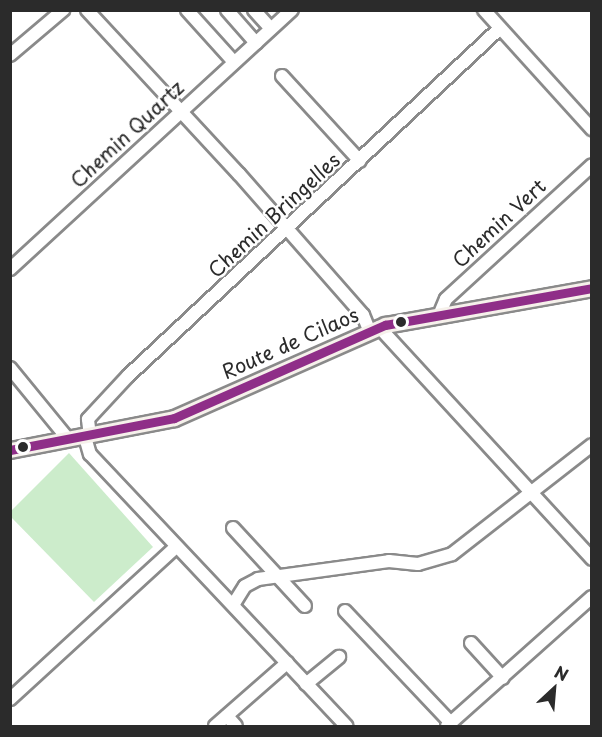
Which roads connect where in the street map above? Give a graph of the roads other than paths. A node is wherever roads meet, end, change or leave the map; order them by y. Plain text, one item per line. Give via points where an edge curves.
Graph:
1 (63, 10) edge
2 (87, 10) edge
3 (187, 10) edge
4 (227, 10) edge
5 (254, 10) edge
6 (292, 10) edge
7 (484, 10) edge
8 (500, 28) junction
9 (271, 29) junction
10 (256, 43) junction
11 (10, 55) edge
12 (234, 62) junction
13 (282, 76) dead end
14 (181, 111) junction
15 (591, 129) edge
16 (360, 161) junction
17 (591, 165) edge
18 (287, 231) junction
19 (10, 269) edge
20 (591, 288) edge
21 (440, 313) junction
22 (374, 328) junction
23 (10, 368) edge
24 (88, 437) junction
25 (69, 440) junction
26 (591, 446) edge
27 (10, 450) edge
28 (532, 494) junction
29 (233, 528) dead end
30 (176, 547) junction
31 (591, 559) edge
32 (279, 576) junction
33 (591, 597) edge
34 (233, 605) junction
35 (305, 606) dead end
36 (345, 611) dead end
37 (471, 643) dead end
38 (339, 657) dead end
39 (287, 663) junction
40 (503, 678) junction
41 (306, 684) junction
42 (10, 699) edge
43 (227, 716) junction
44 (449, 725) edge
45 (215, 726) edge
46 (236, 726) edge
47 (346, 726) edge

1 - 11 street
2 - 14 street
3 - 12 street
4 - 10 street
5 - 9 street
6 - 9 street, Chemin Quartz
7 - 8 street
8 - 15 street
8 - 16 street, Chemin Bringelles
9 - 10 street, Chemin Quartz
10 - 12 street, Chemin Quartz
12 - 14 street, Chemin Quartz
13 - 16 street
14 - 18 street
14 - 19 street, Chemin Quartz
16 - 18 street, Chemin Bringelles
17 - 21 street, Chemin Vert via 446,299
18 - 22 street
18 - 24 street, Chemin Bringelles via 128,376 88,419
20 - 21 main road, Route de Cilaos
21 - 22 main road, Route de Cilaos
22 - 24 main road, Route de Cilaos via 174,418
22 - 28 street
23 - 25 street
24 - 25 main road, Route de Cilaos
24 - 30 street via 90,454
25 - 27 main road, Route de Cilaos
26 - 28 street
28 - 31 street
28 - 32 street via 435,561 389,561
29 - 32 street
30 - 34 street
30 - 42 street
32 - 34 street via 248,582
32 - 35 street
33 - 40 street
34 - 39 street
36 - 44 street
37 - 40 street
38 - 41 street
39 - 41 street
39 - 43 street
40 - 44 street
41 - 47 street
43 - 45 street
43 - 46 street

